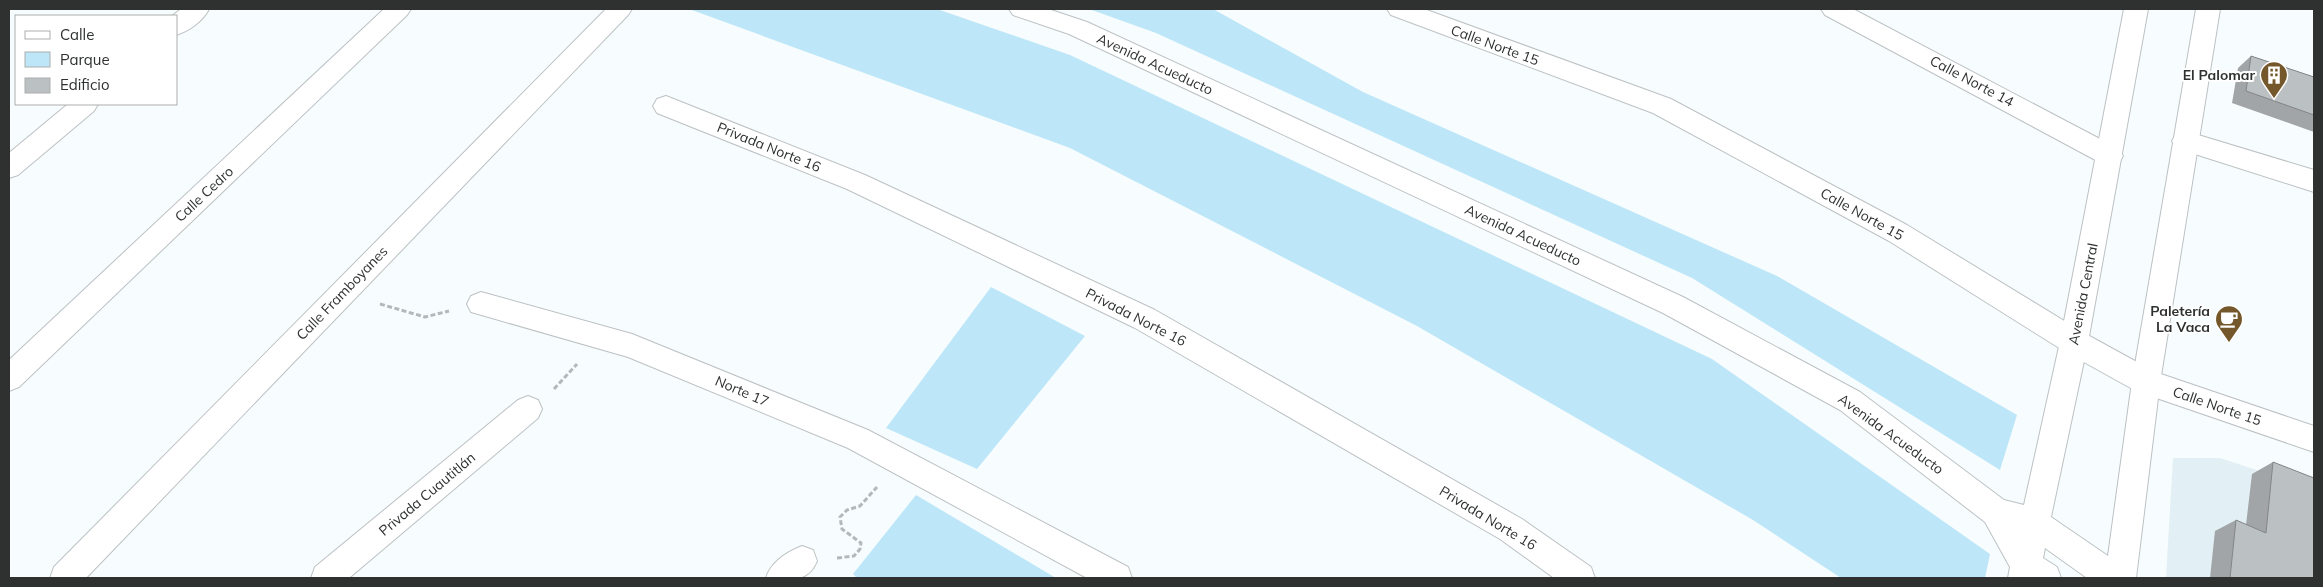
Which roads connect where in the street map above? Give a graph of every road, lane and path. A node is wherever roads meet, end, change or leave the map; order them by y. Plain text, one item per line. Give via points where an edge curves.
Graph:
1 (197, 9) edge
2 (399, 9) edge
3 (620, 9) edge
4 (1020, 9) edge
5 (1833, 9) edge
6 (2136, 9) edge
7 (2208, 9) edge
8 (1402, 10) edge
9 (178, 24) edge
10 (84, 105) edge
11 (666, 106) dead end
12 (2185, 141) junction
13 (2110, 156) junction
14 (9, 168) edge
15 (2314, 182) edge
16 (341, 293) junction
17 (481, 304) joint
18 (593, 335) junction
19 (2074, 342) junction
20 (9, 378) edge
21 (2146, 382) junction
22 (528, 409) joint
23 (2314, 439) edge
24 (901, 462) junction
25 (1996, 512) junction
26 (2034, 522) junction
27 (791, 570) edge
28 (2032, 574) edge
29 (66, 578) edge
30 (326, 578) edge
31 (1117, 578) edge
32 (1580, 578) edge
33 (2113, 578) edge
34 (2121, 578) edge

1 - 9 street
2 - 20 street, Calle Cedro
3 - 16 street, Calle Framboyanes
4 - 25 street, Avenida Acueducto via 1078,28 1673,305 1850,401
5 - 13 street, Calle Norte 14
6 - 13 street, Avenida Central
7 - 12 street
8 - 19 street, Calle Norte 15 via 1662,106 1898,233
10 - 14 street
11 - 32 street, Privada Norte 16 via 856,182 1145,320 1511,529
12 - 15 street
12 - 21 street
13 - 19 street, Avenida Central
16 - 17 path via 425,317
16 - 29 street, Calle Framboyanes
17 - 18 street, Norte 17
18 - 22 path via 576,367
18 - 24 street, Norte 17 via 632,346 858,439
19 - 21 street, Calle Norte 15
19 - 26 street, Avenida Central
21 - 23 street, Calle Norte 15
21 - 34 street
22 - 30 street, Privada Cuautitlán
24 - 27 path via 860,506 847,510 840,517 842,529 861,543 854,556 816,557
24 - 31 street, Norte 17
25 - 26 street, Avenida Acueducto
25 - 28 street, Avenida Acueducto
26 - 28 street, Avenida Central
26 - 33 street, Avenida Acueducto

